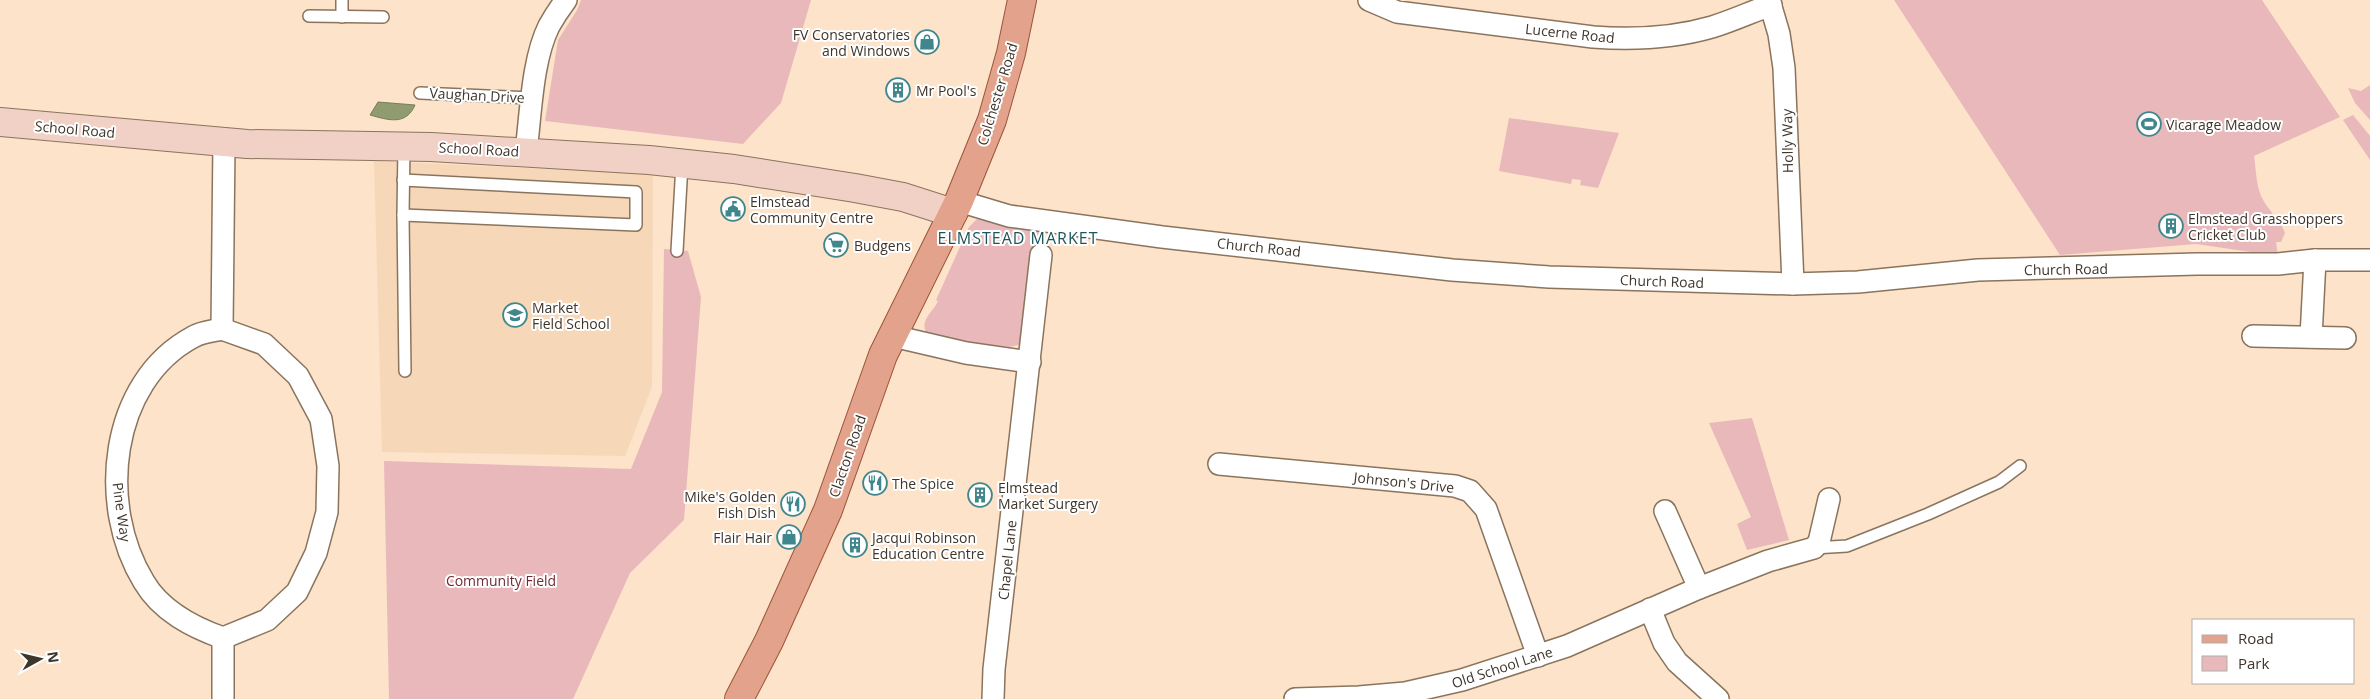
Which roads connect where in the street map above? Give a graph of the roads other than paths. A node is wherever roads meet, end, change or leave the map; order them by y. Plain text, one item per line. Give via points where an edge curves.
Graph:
1 (342, 0) edge
2 (566, 0) edge
3 (1022, 0) edge
4 (1369, 0) edge
5 (1770, 2) edge
6 (309, 16) dead end
7 (342, 17) junction
8 (383, 17) dead end
9 (420, 93) dead end
10 (533, 98) junction
11 (0, 122) edge
12 (224, 142) junction
13 (404, 146) junction
14 (526, 151) junction
15 (682, 164) junction
16 (403, 180) junction
17 (956, 207) junction
18 (403, 215) junction
19 (677, 251) dead end
20 (1041, 255) dead end
21 (2315, 260) junction
22 (2370, 260) edge
23 (1793, 284) junction
24 (222, 329) junction
25 (893, 336) junction
26 (2253, 336) dead end
27 (2311, 337) junction
28 (2345, 338) dead end
29 (1030, 362) junction
30 (405, 371) dead end
31 (1219, 464) dead end
32 (2020, 466) dead end
33 (1829, 499) dead end
34 (1665, 511) dead end
35 (1814, 548) junction
36 (1699, 588) junction
37 (1650, 610) junction
38 (223, 638) junction
39 (1538, 656) junction
40 (1405, 696) edge
41 (223, 699) edge
42 (738, 699) edge
43 (993, 699) edge
44 (1295, 699) edge
45 (1718, 699) edge

1 - 7 lane
2 - 10 street, Vaughan Drive via 549,26 542,46 535,69
3 - 17 main road, Colchester Road via 992,120
4 - 5 street, Lucerne Road via 1398,12 1613,38 1687,32 1713,26
5 - 23 street, Holly Way via 1784,68
6 - 7 lane
7 - 8 lane
9 - 10 lane, Vaughan Drive
10 - 14 street, Vaughan Drive
11 - 12 street, School Road
12 - 13 street, School Road
12 - 24 street
13 - 14 street, School Road
13 - 16 lane
14 - 15 street, School Road
15 - 17 street, School Road via 734,169
15 - 19 lane
16 - 18 lane
16 - 18 lane via 636,192 636,225
17 - 23 street, Church Road via 1056,223 1452,270 1558,278
17 - 25 main road, Clacton Road
18 - 30 lane
20 - 29 street, Chapel Lane
21 - 22 street, Church Road
21 - 23 street, Church Road via 2278,264 1978,270 1858,282
21 - 27 street
24 - 38 street via 264,344 298,376 321,419 328,466 326,512 316,553 297,592 267,620
24 - 38 street, Pine Way via 194,336 167,354 145,378 130,406 119,447 116,487 125,546 144,583 178,618 201,631
25 - 29 street via 966,353
25 - 42 main road, Clacton Road via 876,374 828,510 769,641
26 - 27 street
27 - 28 street
29 - 43 street, Chapel Lane
31 - 39 street, Johnson's Drive via 1455,486 1470,491 1486,509
32 - 35 lane via 1999,482 1928,514 1847,546
33 - 35 street
34 - 36 street
35 - 36 street, Old School Lane via 1768,561
36 - 37 street, Old School Lane
37 - 39 street, Old School Lane
37 - 45 street via 1664,643 1677,662
38 - 41 street
39 - 40 street, Old School Lane
40 - 44 street, Old School Lane

